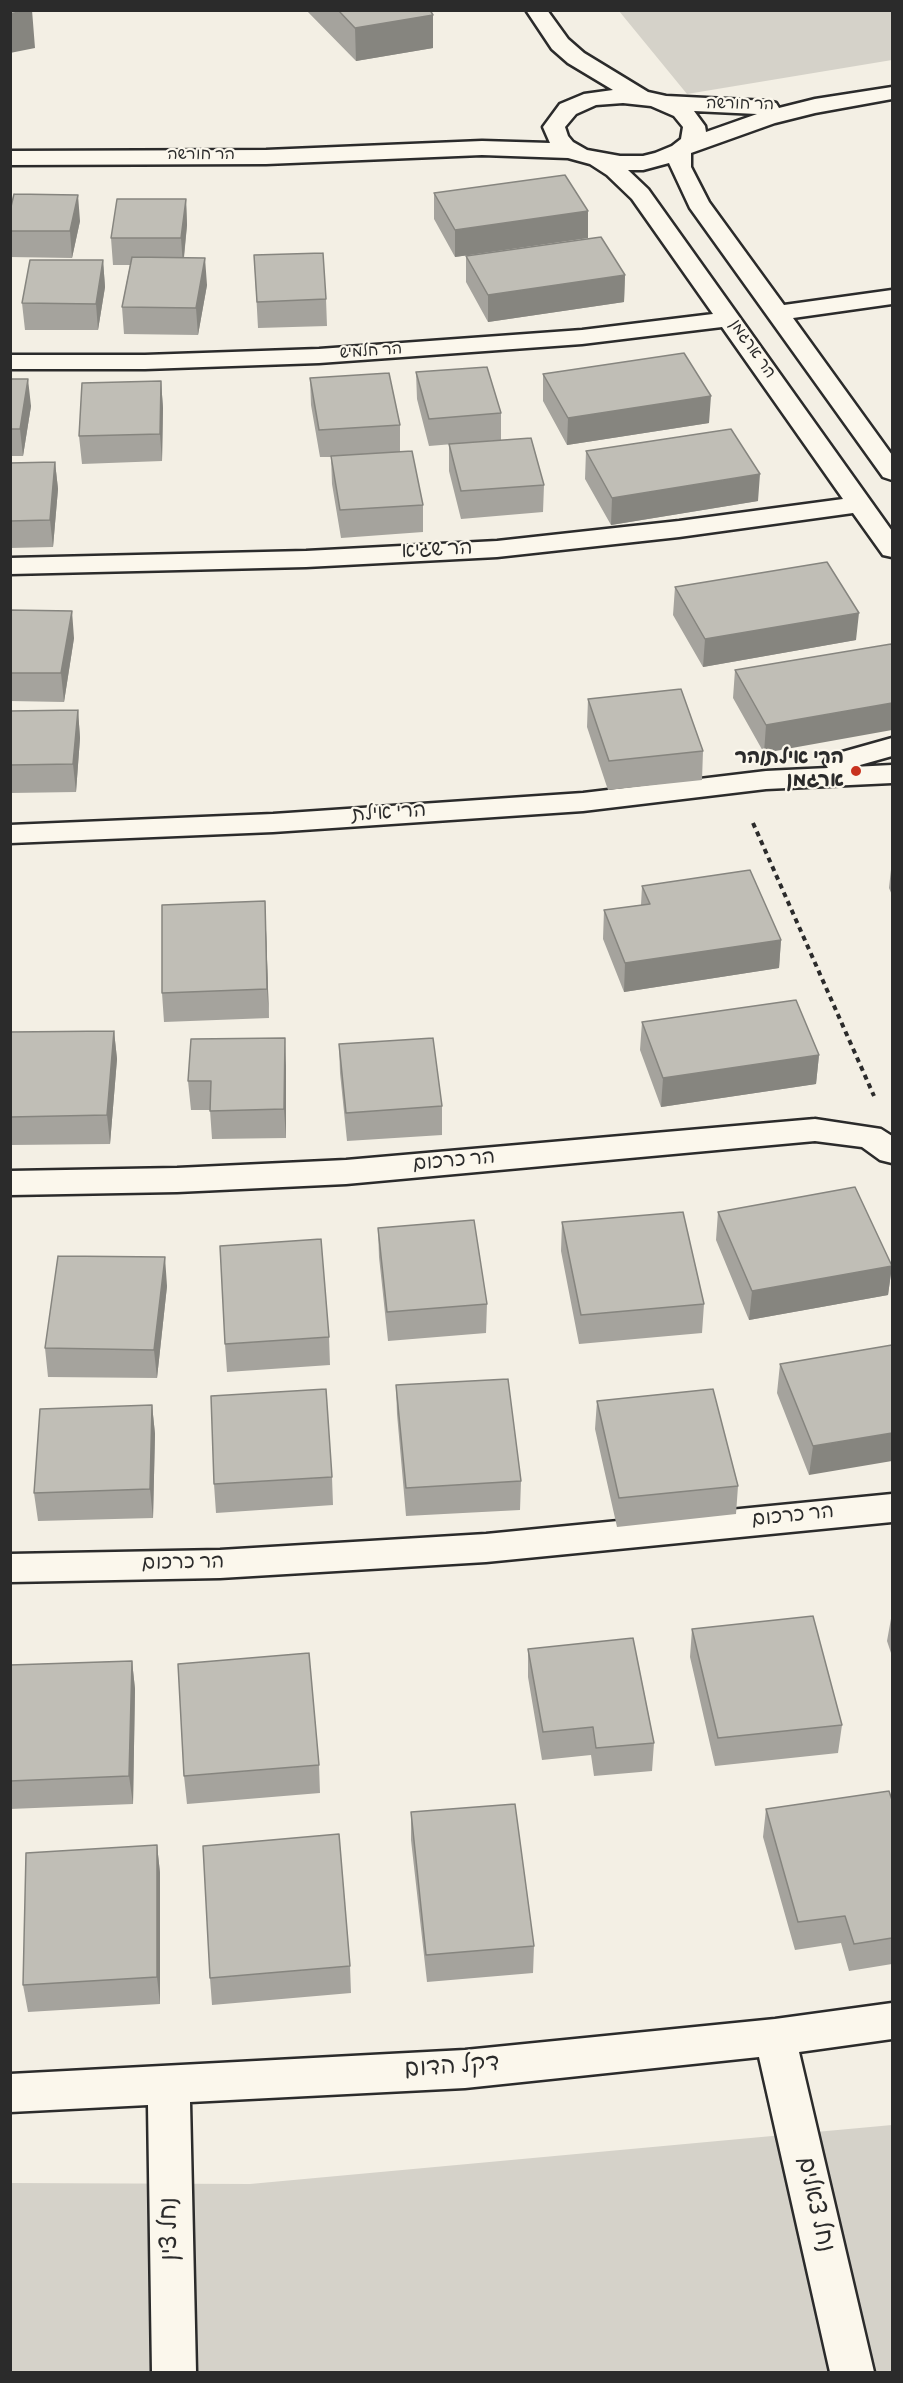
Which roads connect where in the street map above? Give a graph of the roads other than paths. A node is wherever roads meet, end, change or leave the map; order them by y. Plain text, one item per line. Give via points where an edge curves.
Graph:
1 (536, 10) edge
2 (560, 44) junction
3 (892, 93) edge
4 (656, 101) junction
5 (815, 106) junction
6 (543, 120) junction
7 (683, 149) junction
8 (392, 151) junction
9 (572, 151) junction
10 (10, 158) edge
11 (599, 160) junction
12 (892, 297) edge
13 (780, 313) junction
14 (729, 319) junction
15 (10, 362) edge
16 (892, 472) edge
17 (861, 504) junction
18 (892, 549) edge
19 (10, 566) edge
20 (892, 747) edge
21 (892, 774) edge
22 (766, 780) junction
23 (10, 834) edge
24 (892, 1152) edge
25 (10, 1183) edge
26 (892, 1508) edge
27 (10, 1568) edge
28 (892, 2021) edge
29 (775, 2037) junction
30 (169, 2086) junction
31 (10, 2093) edge
32 (174, 2373) edge
33 (852, 2373) edge

1 - 2 street
2 - 4 street via 609,80
2 - 6 street via 566,85
3 - 5 street, הר חורשה
4 - 5 street, הר חורשה via 749,108
4 - 6 street, הר חורשה via 602,97
4 - 7 street via 682,111 694,126 694,137
5 - 7 street, הר חורשה via 736,127
6 - 8 street, הר חורשה
6 - 9 street
7 - 11 street, הר חורשה via 643,162
7 - 13 street via 680,167 698,203
8 - 9 street, הר חורשה
8 - 10 street, הר חורשה via 266,157
9 - 11 street, הר חורשה
11 - 14 street, הר ארגמן via 640,194
12 - 13 street
13 - 16 street
14 - 15 street, הר חלמיש via 582,337 342,355
14 - 17 street, הר ארגמן
17 - 18 street, הר ארגמן
17 - 19 street, הר שגיא via 497,549 306,559
20 - 22 street, הרי אילת
21 - 22 street, הרי אילת
22 - 23 street, הרי אילת via 583,802 273,823
24 - 25 street, הר כרכום via 870,1137 815,1130 346,1172
26 - 27 street, הר כרכום via 486,1548 220,1564
28 - 29 street, דקל הדום
29 - 30 street, דקל הדום via 465,2069
29 - 33 street, נחל צאלים
30 - 31 street, דקל הדום
30 - 32 street, נחל צין

